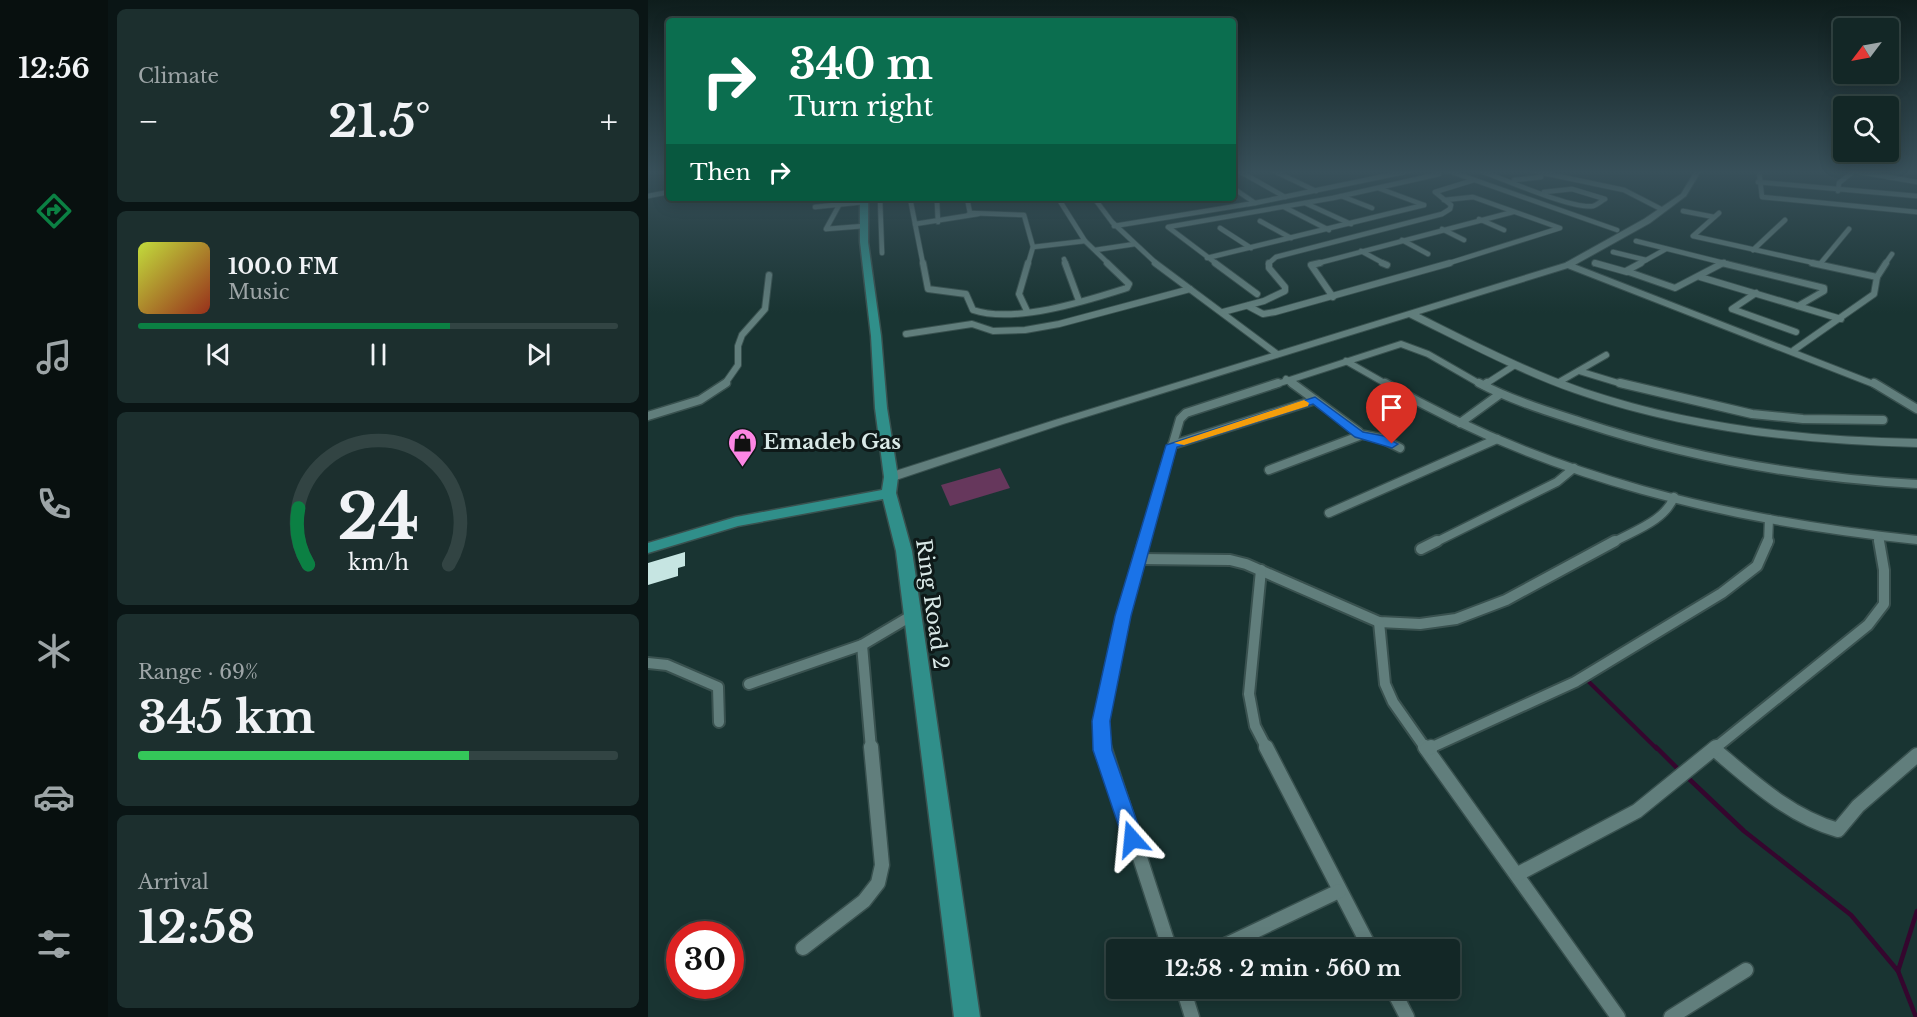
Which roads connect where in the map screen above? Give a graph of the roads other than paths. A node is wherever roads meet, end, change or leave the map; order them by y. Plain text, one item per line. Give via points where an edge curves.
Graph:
1 (832, 218) edge
2 (866, 218) edge
3 (874, 218) edge
4 (914, 218) edge
5 (938, 218) edge
6 (953, 218) edge
7 (1025, 218) edge
8 (1071, 218) edge
9 (1109, 218) edge
10 (1160, 218) edge
11 (1218, 218) edge
12 (1306, 218) edge
13 (1339, 218) edge
14 (1373, 218) edge
15 (1376, 218) edge
16 (1426, 218) edge
17 (1535, 218) edge
18 (1584, 218) edge
19 (1650, 218) edge
20 (1713, 218) edge
21 (1479, 219) joint
22 (1785, 220) dead end
23 (1260, 221) dead end
24 (938, 222) junction
25 (915, 224) junction
26 (1351, 224) junction
27 (864, 226) junction
28 (1114, 226) junction
29 (1395, 227) junction
30 (1220, 228) dead end
31 (1442, 229) junction
32 (1849, 229) dead end
33 (1329, 230) junction
34 (1504, 230) dead end
35 (1617, 230) dead end
36 (1291, 238) junction
37 (1402, 240) junction
38 (1464, 240) dead end
39 (1085, 241) junction
40 (1636, 241) dead end
41 (1135, 244) junction
42 (1033, 247) junction
43 (1251, 248) junction
44 (1666, 249) junction
45 (1095, 250) junction
46 (1754, 250) junction
47 (1361, 251) junction
48 (1613, 252) dead end
49 (882, 253) dead end
50 (1428, 254) dead end
51 (1892, 254) dead end
52 (1207, 258) junction
53 (1064, 259) dead end
54 (1646, 260) junction
55 (1724, 262) junction
56 (1594, 263) dead end
57 (1820, 264) junction
58 (1387, 265) dead end
59 (1568, 265) junction
60 (1627, 272) junction
61 (769, 275) dead end
62 (1700, 277) junction
63 (1878, 277) junction
64 (1190, 289) junction
65 (1257, 294) dead end
66 (1756, 294) junction
67 (1333, 297) junction
68 (1079, 300) junction
69 (1248, 306) junction
70 (1798, 306) junction
71 (1027, 311) junction
72 (1223, 312) junction
73 (980, 313) junction
74 (1409, 313) junction
75 (1841, 319) junction
76 (972, 324) junction
77 (1796, 332) dead end
78 (906, 334) dead end
79 (1794, 350) junction
80 (1277, 354) junction
81 (1606, 355) dead end
82 (1346, 361) junction
83 (1515, 365) junction
84 (1579, 371) junction
85 (1286, 379) junction
86 (1559, 382) junction
87 (1484, 385) junction
88 (1500, 394) junction
89 (1315, 400) junction
90 (1917, 409) edge
91 (648, 416) edge
92 (1883, 420) dead end
93 (1460, 423) junction
94 (1359, 434) junction
95 (1497, 440) junction
96 (1917, 443) edge
97 (1172, 445) junction
98 (1400, 448) dead end
99 (1574, 468) junction
100 (1269, 470) dead end
101 (1917, 484) edge
102 (890, 485) junction
103 (1674, 497) junction
104 (1329, 513) dead end
105 (1769, 519) junction
106 (1878, 537) junction
107 (1917, 540) edge
108 (648, 548) edge
109 (1421, 549) dead end
110 (1140, 559) junction
111 (1261, 570) junction
112 (911, 616) junction
113 (1379, 622) junction
114 (862, 645) junction
115 (648, 663) edge
116 (749, 684) dead end
117 (718, 722) dead end
118 (1427, 749) junction
119 (1714, 749) junction
120 (1917, 755) edge
121 (1518, 874) junction
122 (1339, 891) junction
123 (1166, 939) edge
124 (1238, 939) edge
125 (1365, 939) edge
126 (803, 948) dead end
127 (1746, 970) dead end
128 (1186, 999) edge
129 (1398, 999) edge
130 (966, 1017) edge
131 (1192, 1017) edge
132 (1407, 1017) edge
133 (1618, 1017) edge
134 (1671, 1017) edge

1 - 27 street via 826,228
2 - 27 main road, Ring Road 2
3 - 49 street
4 - 25 street
5 - 24 street
6 - 24 street
7 - 42 street
8 - 39 street
9 - 28 street
10 - 28 street
11 - 52 street via 1168,227
12 - 33 street
13 - 26 street
14 - 26 street
15 - 29 street
16 - 29 street
17 - 67 street via 1560,228
18 - 35 street
19 - 59 street
20 - 46 street via 1693,236
21 - 31 street
21 - 34 street
22 - 46 street
23 - 36 street
24 - 25 street
25 - 73 street via 928,289 966,294 968,305
26 - 33 street
27 - 102 main road, Ring Road 2
28 - 41 street
29 - 69 street via 1276,257 1268,263 1269,268 1285,291
30 - 43 street
31 - 37 street
31 - 38 street
32 - 57 street
33 - 36 street
36 - 43 street
37 - 47 street
37 - 50 street
39 - 42 street
39 - 45 street
40 - 44 street
41 - 45 street
41 - 64 street
42 - 71 street via 1019,294
43 - 52 street
44 - 54 street
44 - 55 street
45 - 68 street via 1129,284 1120,291
46 - 57 street
47 - 58 street
47 - 67 street via 1311,265
48 - 54 street
51 - 63 street
52 - 65 street
53 - 68 street
54 - 60 street
55 - 62 street
55 - 70 street via 1824,288
56 - 60 street
57 - 63 street
59 - 74 street
59 - 79 street
60 - 62 street via 1675,288
61 - 91 street via 765,309 743,334 738,346 738,366 730,380 706,396
62 - 66 street
63 - 75 street via 1874,294
64 - 72 street
64 - 76 street via 1024,330 993,331
66 - 70 street
66 - 77 street via 1732,309
67 - 69 street via 1263,314
68 - 71 street
69 - 72 street
70 - 75 street
71 - 73 street
72 - 80 street
73 - 76 street
74 - 80 street
74 - 83 street
75 - 79 street
76 - 78 street
79 - 90 street via 1873,383
80 - 102 street via 1024,432
81 - 84 street
82 - 85 street
82 - 87 street via 1401,344
82 - 93 street
83 - 86 street
83 - 87 street
84 - 86 street
84 - 92 street via 1695,402 1778,417
85 - 89 street
85 - 97 street via 1186,413 1180,419
86 - 96 street via 1665,416 1719,428 1859,443
87 - 88 street
88 - 93 street
88 - 101 street via 1654,443 1747,464
89 - 94 street
89 - 97 street
93 - 95 street
94 - 98 street via 1380,438
94 - 100 street
95 - 99 street
95 - 104 street
97 - 110 street
99 - 103 street
99 - 109 street via 1557,482
102 - 108 main road
102 - 112 main road, Ring Road 2 via 904,551
103 - 105 street
103 - 113 street via 1656,519 1506,600 1445,621 1411,625
105 - 106 street
105 - 118 street via 1768,543 1757,566 1722,593 1575,682
106 - 107 street
106 - 119 street via 1884,570 1884,604 1868,625
110 - 111 street via 1230,560
110 - 123 street via 1123,616 1100,736
111 - 113 street
111 - 122 street via 1249,694 1251,712
112 - 114 street
112 - 130 main road, Ring Road 2
113 - 118 street via 1385,684 1393,702
114 - 116 street
114 - 126 street via 882,865 878,883 864,901
115 - 117 street via 667,665 718,687
118 - 121 street
119 - 120 street via 1798,815 1819,827 1838,830 1858,806
119 - 121 street via 1637,811
121 - 133 street
122 - 124 street
122 - 125 street
127 - 134 street
128 - 131 street
129 - 132 street

